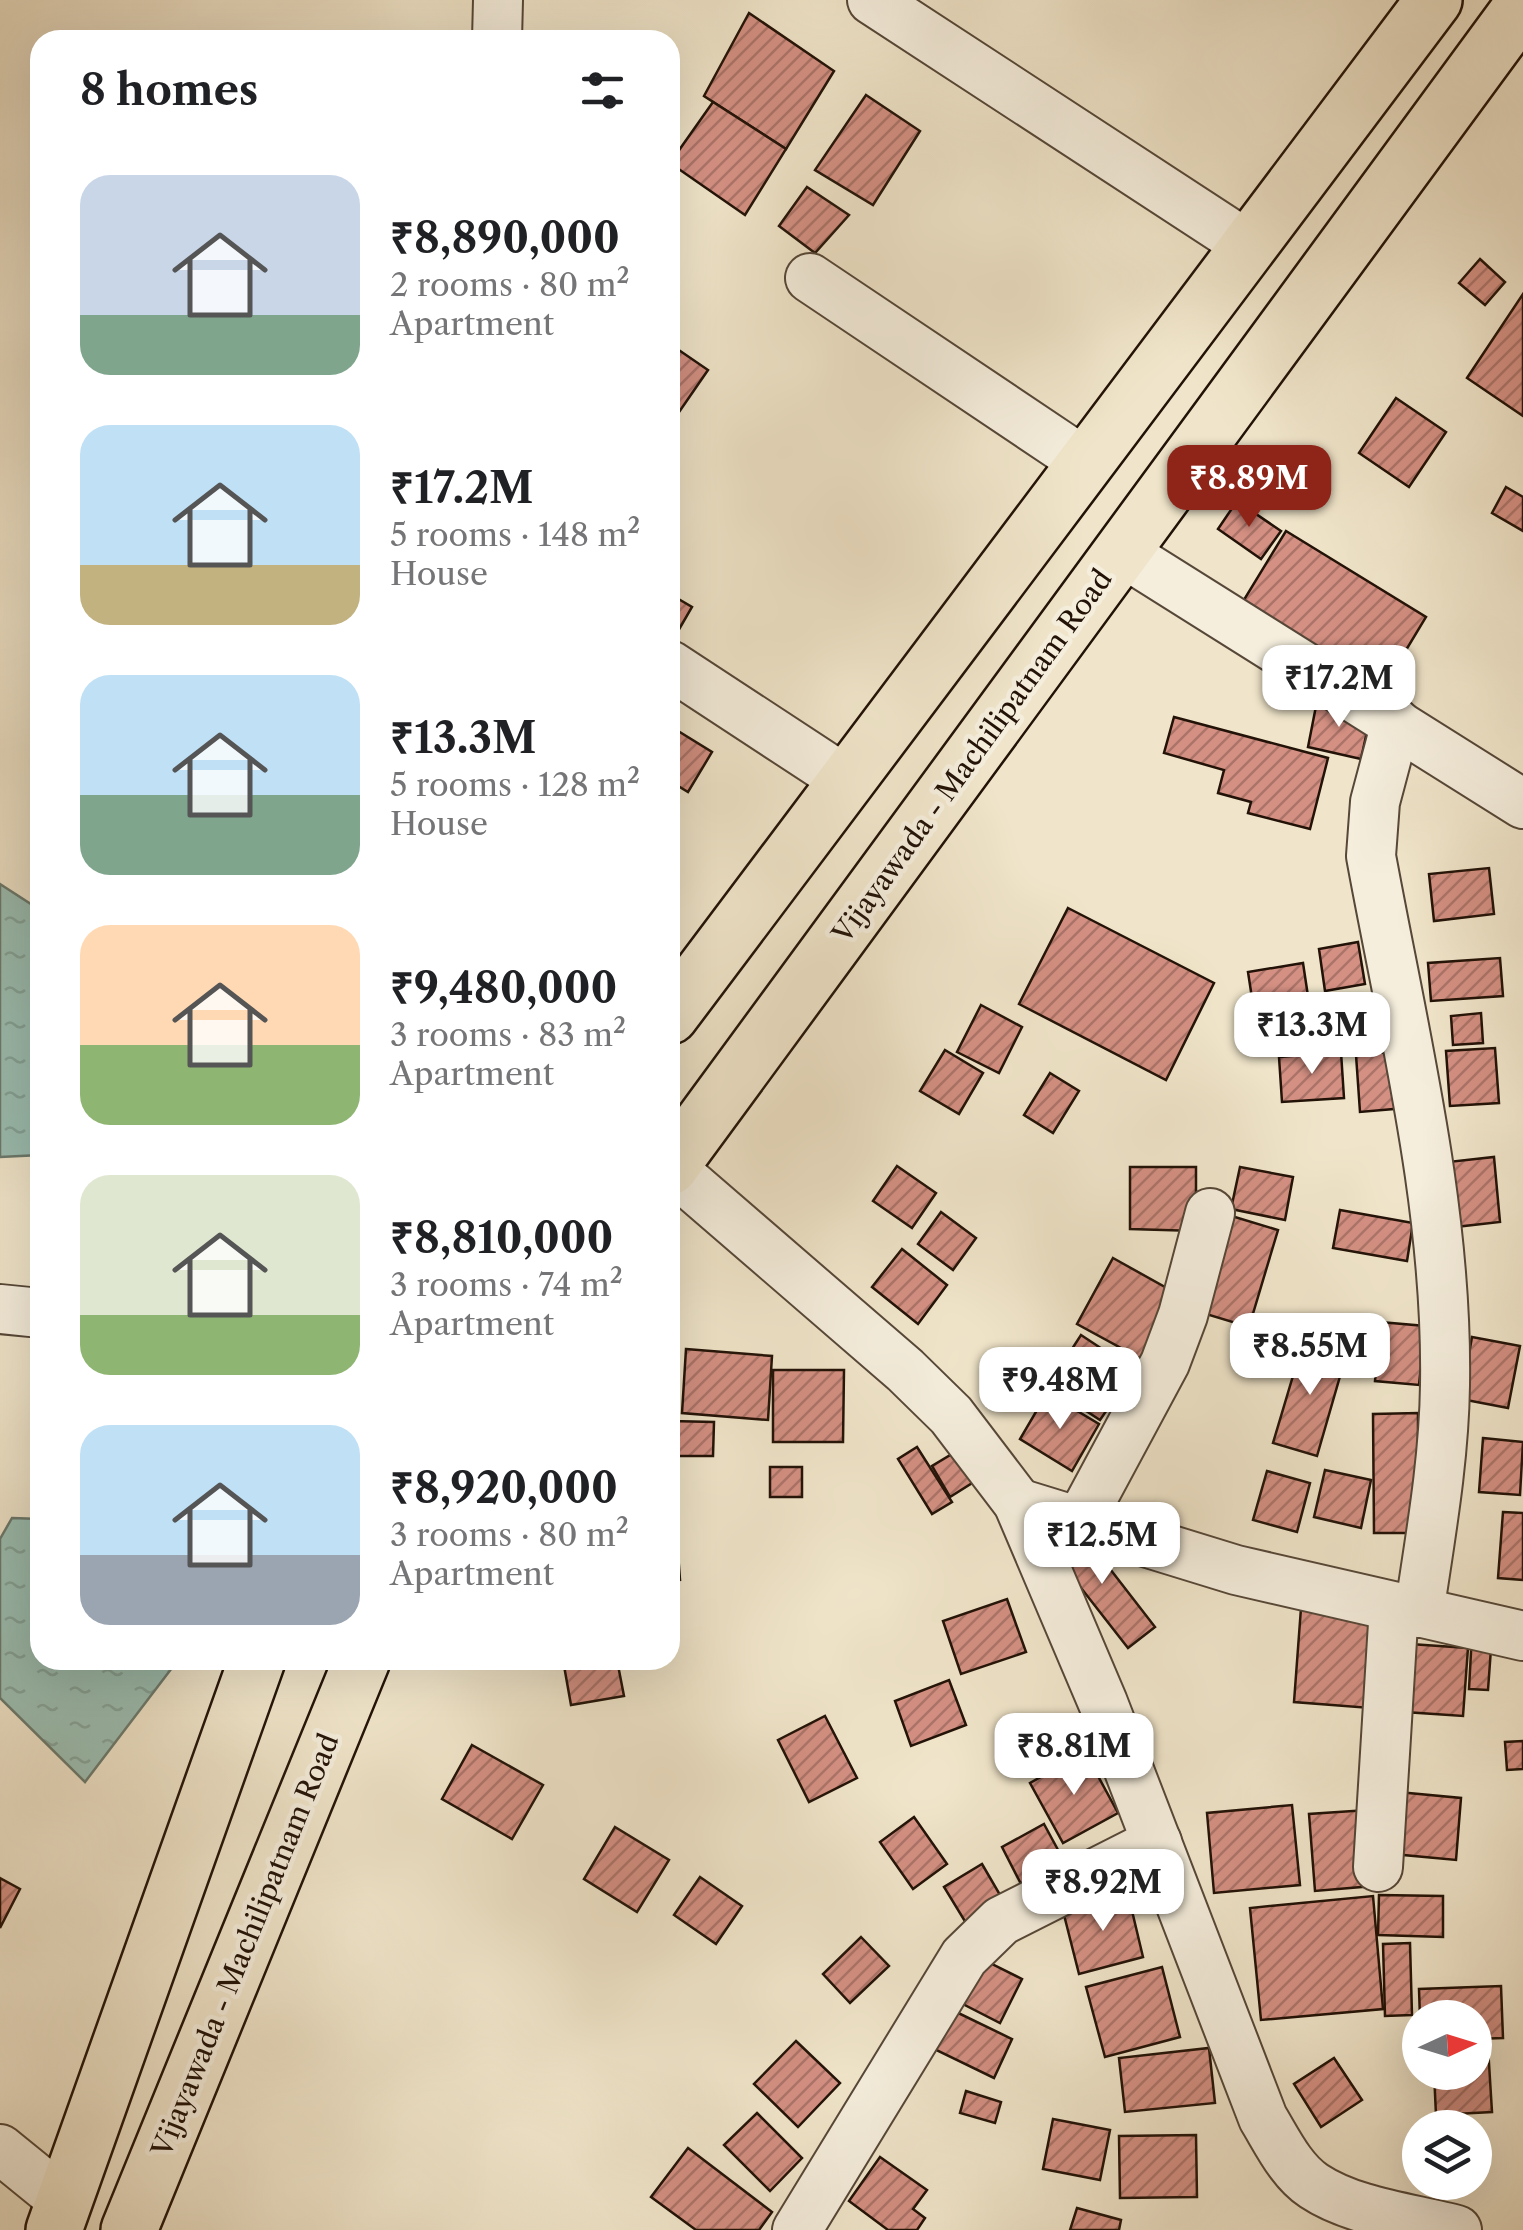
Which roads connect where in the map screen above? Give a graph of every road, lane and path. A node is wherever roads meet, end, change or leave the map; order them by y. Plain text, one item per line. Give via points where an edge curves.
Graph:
1 (498, 0) edge
2 (872, 0) edge
3 (1434, 0) edge
4 (1523, 6) edge
5 (497, 30) edge
6 (1250, 246) junction
7 (810, 278) dead end
8 (1086, 463) junction
9 (1122, 552) junction
10 (680, 672) edge
11 (1396, 724) junction
12 (847, 781) junction
13 (1523, 804) edge
14 (680, 1003) edge
15 (680, 1153) edge
16 (680, 1176) edge
17 (1210, 1213) dead end
18 (0, 1309) edge
19 (30, 1312) edge
20 (1018, 1503) junction
21 (1079, 1522) junction
22 (1406, 1610) junction
23 (1523, 1636) edge
24 (253, 1670) edge
25 (358, 1670) edge
26 (1157, 1842) junction
27 (1378, 1867) dead end
28 (0, 2149) edge
29 (59, 2216) edge
30 (129, 2230) edge
31 (797, 2230) edge
32 (1457, 2230) edge

1 - 5 street
2 - 6 street
3 - 6 highway
4 - 9 highway, Vijayawada - Machilipatnam Road
6 - 8 highway
7 - 8 street
8 - 12 highway
9 - 11 street
9 - 15 highway, Vijayawada - Machilipatnam Road
10 - 12 street
11 - 13 street
11 - 22 street via 1375,802 1371,856 1433,1213 1444,1350 1442,1455
12 - 14 highway
16 - 20 street via 905,1370 951,1416
17 - 21 street via 1165,1363
18 - 19 street
20 - 21 street
20 - 26 street
21 - 22 street via 1236,1570
22 - 23 street
22 - 27 street
24 - 29 highway
25 - 30 highway, Vijayawada - Machilipatnam Road
26 - 31 street via 981,1936
26 - 32 street via 1263,2118 1290,2162 1314,2186 1355,2204
28 - 29 street

